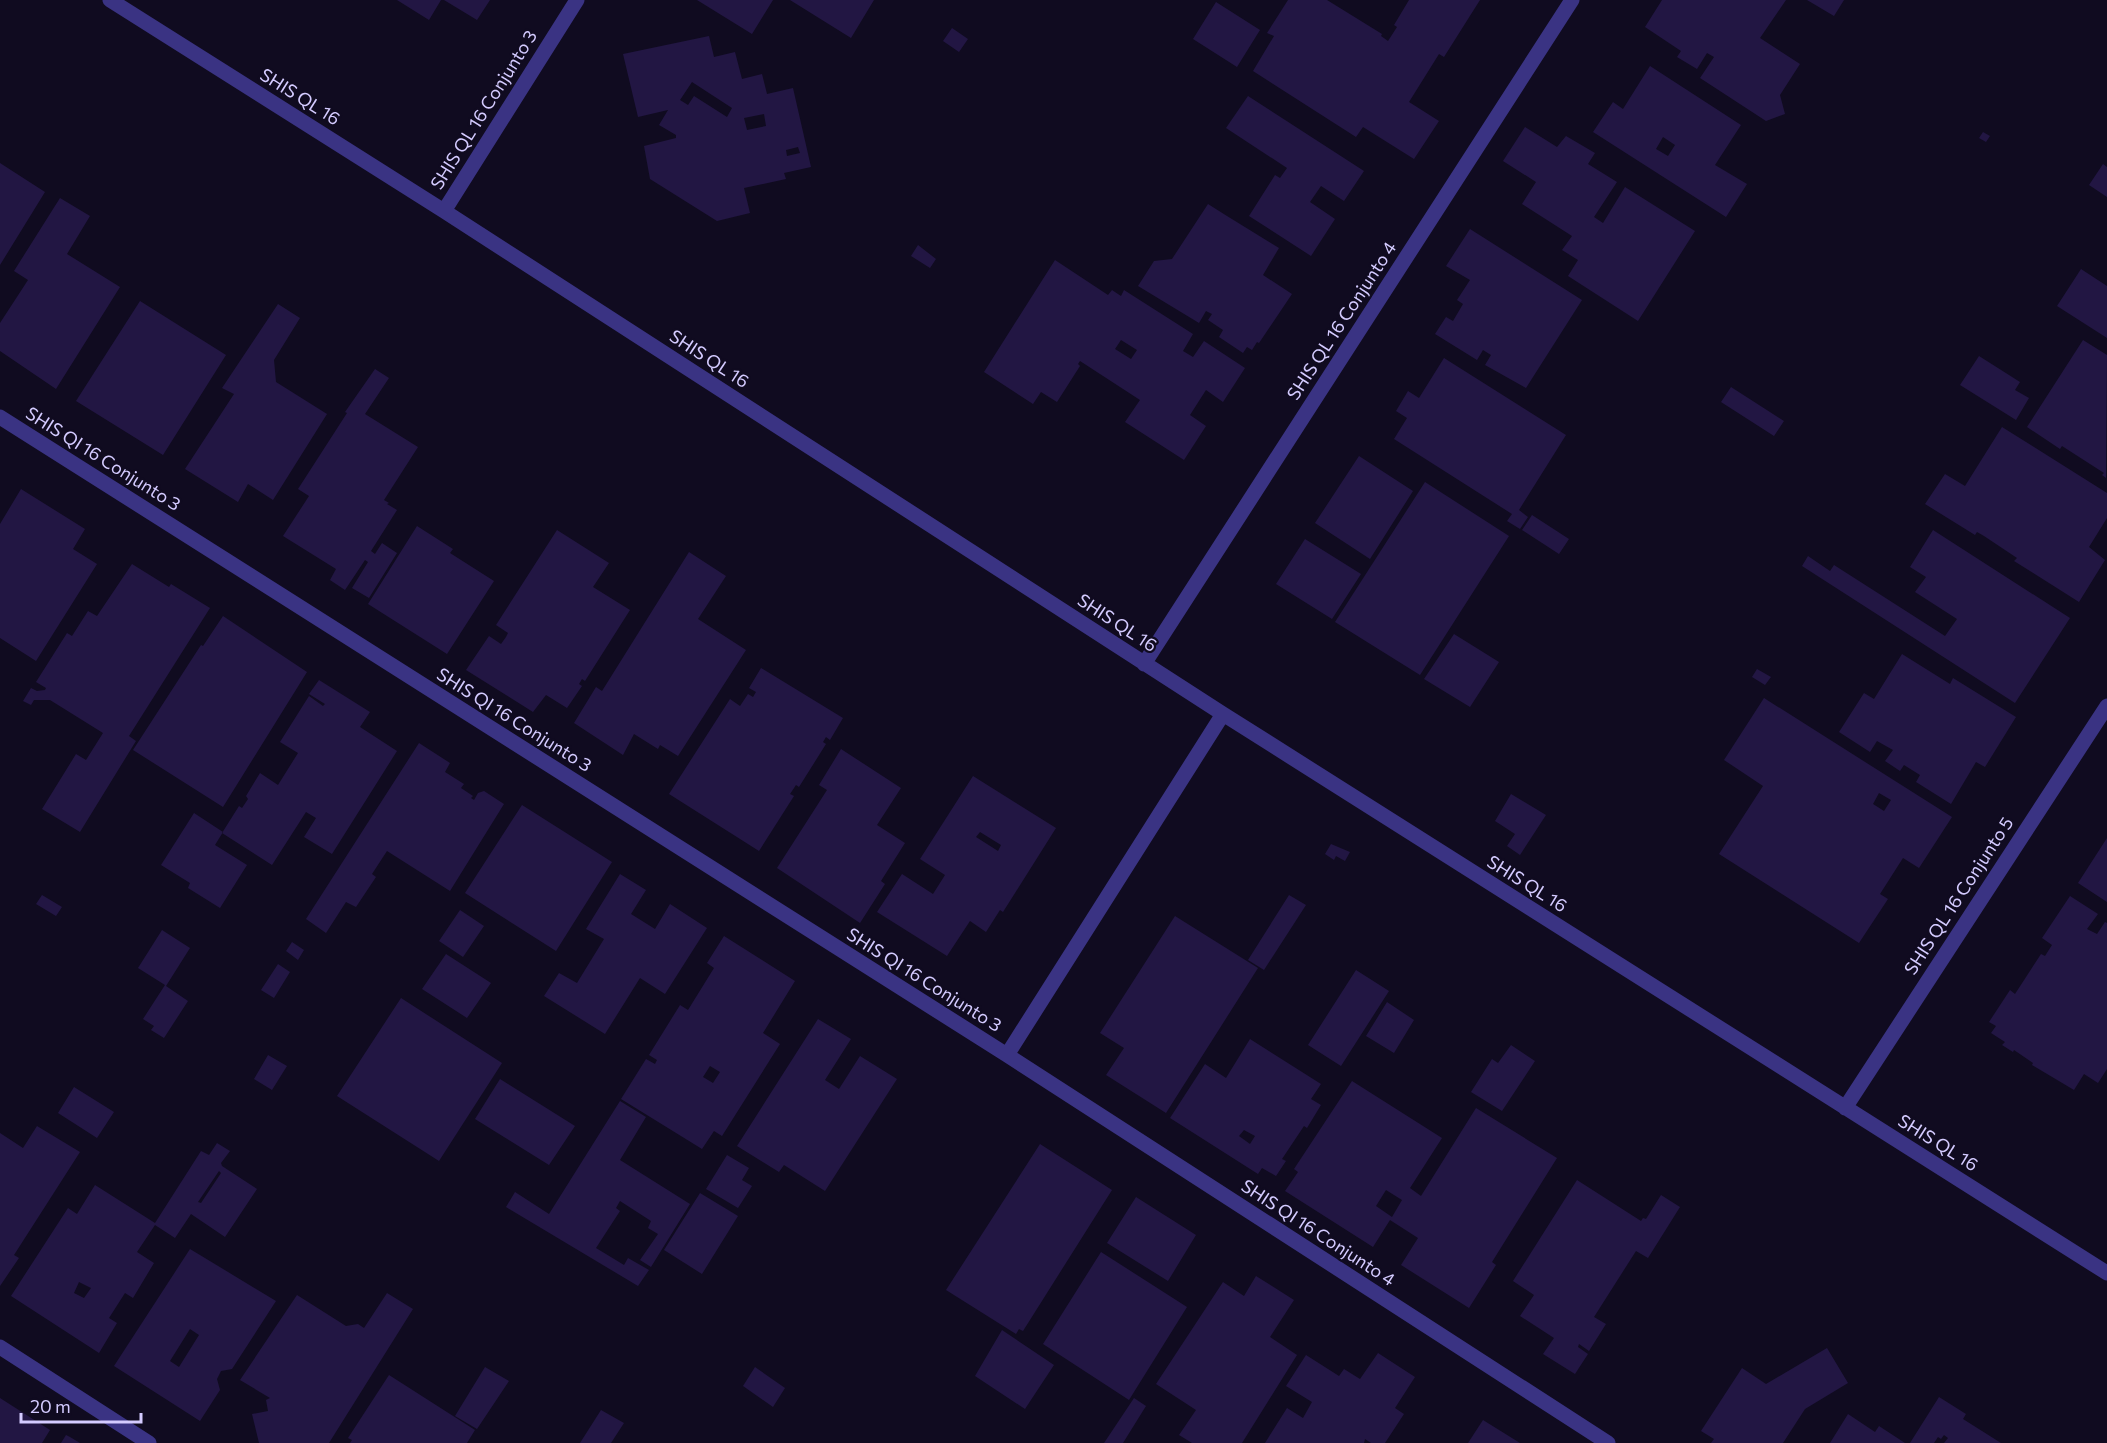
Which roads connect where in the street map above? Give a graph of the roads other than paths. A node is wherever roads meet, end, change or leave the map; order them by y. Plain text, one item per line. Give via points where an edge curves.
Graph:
1 (110, 0) edge
2 (577, 0) edge
3 (1572, 0) edge
4 (444, 211) junction
5 (0, 417) edge
6 (1144, 664) junction
7 (2107, 706) edge
8 (1222, 714) junction
9 (1007, 1055) junction
10 (1845, 1108) junction
11 (2107, 1273) edge
12 (0, 1347) edge
13 (150, 1443) edge
14 (1608, 1443) edge

1 - 4 street, SHIS QL 16
2 - 4 street, SHIS QL 16 Conjunto 3
3 - 6 street, SHIS QL 16 Conjunto 4
4 - 6 street, SHIS QL 16
5 - 9 street, SHIS QI 16 Conjunto 3
6 - 8 street, SHIS QL 16
7 - 10 street, SHIS QL 16 Conjunto 5
8 - 9 street
8 - 10 street, SHIS QL 16
9 - 14 street, SHIS QI 16 Conjunto 4
10 - 11 street, SHIS QL 16
12 - 13 street

